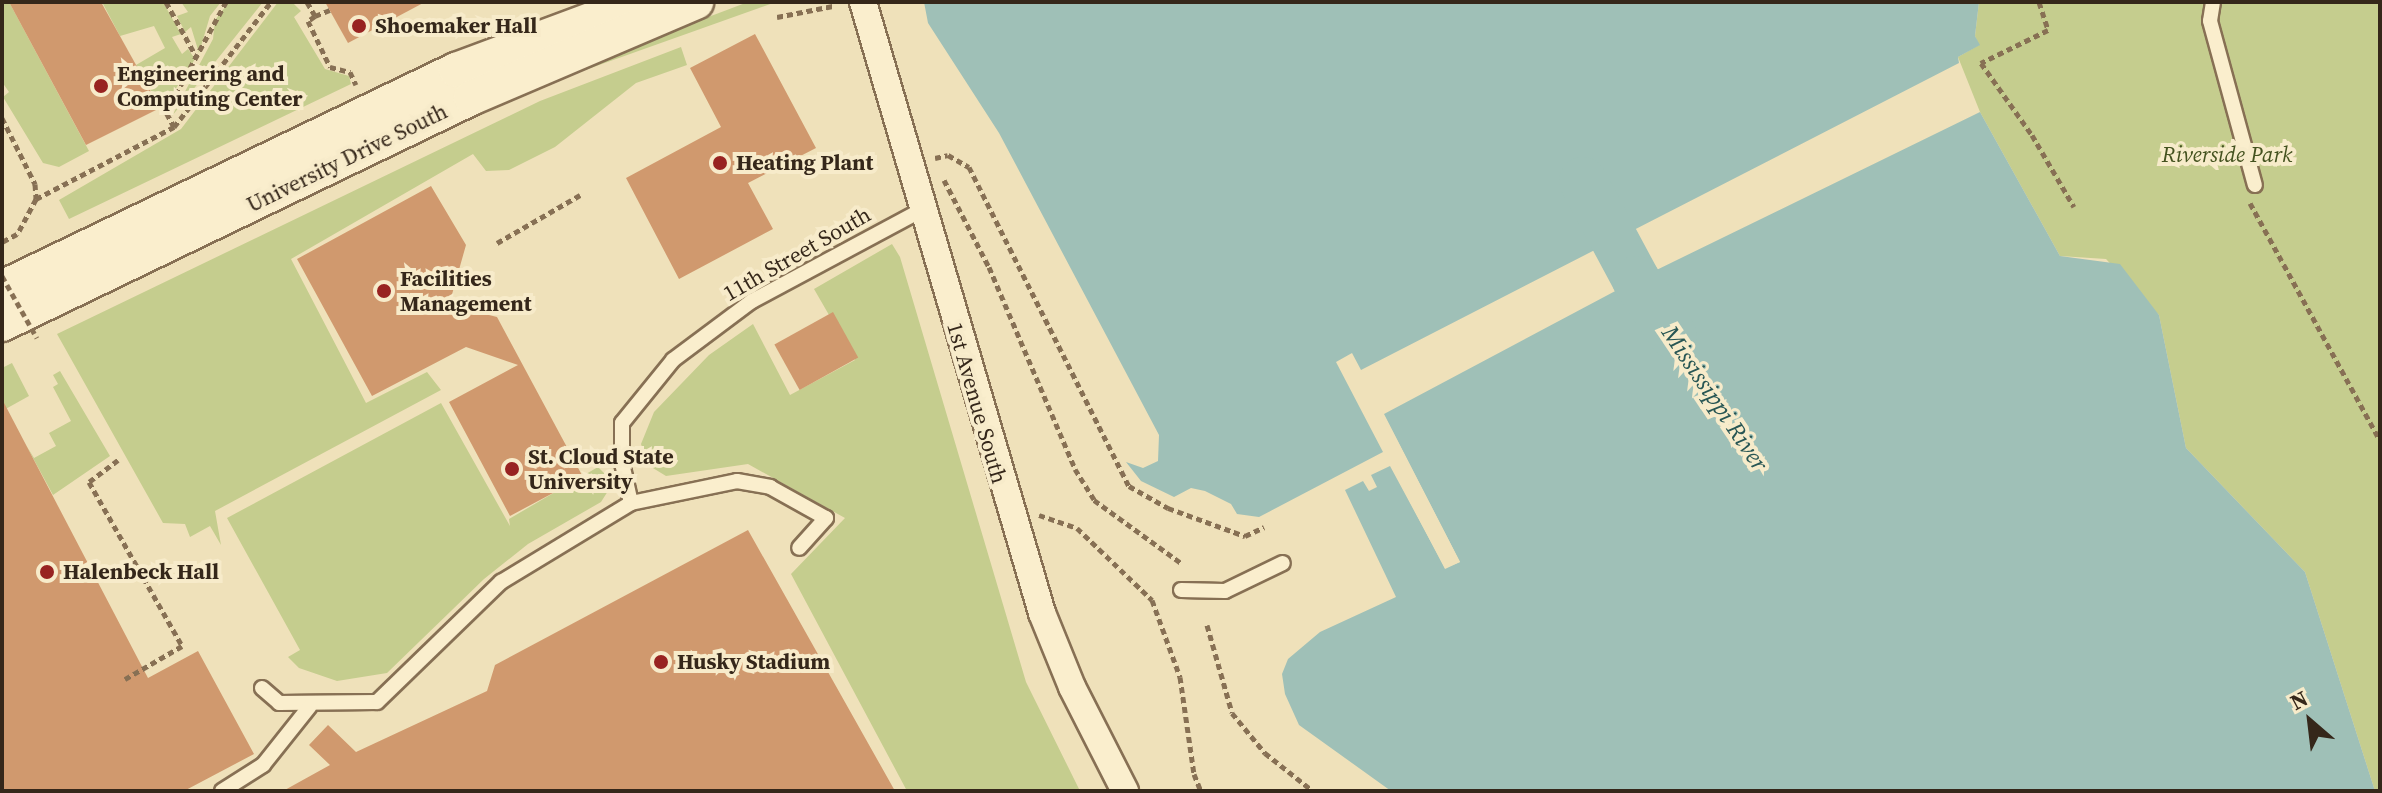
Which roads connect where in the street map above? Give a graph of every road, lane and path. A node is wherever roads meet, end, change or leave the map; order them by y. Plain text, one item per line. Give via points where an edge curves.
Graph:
1 (166, 2) edge
2 (226, 2) edge
3 (271, 2) edge
4 (307, 2) edge
5 (639, 2) edge
6 (696, 2) edge
7 (863, 2) edge
8 (2039, 2) edge
9 (2213, 2) edge
10 (833, 6) dead end
11 (330, 10) dead end
12 (315, 16) junction
13 (777, 17) dead end
14 (198, 59) junction
15 (357, 86) dead end
16 (2, 118) edge
17 (174, 127) junction
18 (2249, 186) joint
19 (580, 195) dead end
20 (36, 199) junction
21 (2074, 207) dead end
22 (922, 210) junction
23 (2, 242) edge
24 (497, 243) dead end
25 (2, 276) edge
26 (2, 288) edge
27 (2, 324) edge
28 (37, 338) dead end
29 (2380, 440) edge
30 (118, 460) dead end
31 (631, 503) junction
32 (1006, 504) junction
33 (1264, 527) dead end
34 (799, 548) dead end
35 (1181, 563) dead end
36 (1283, 563) dead end
37 (1181, 590) dead end
38 (1207, 625) dead end
39 (125, 679) dead end
40 (262, 688) dead end
41 (310, 706) junction
42 (222, 791) edge
43 (1125, 791) edge
44 (1201, 791) edge
45 (1313, 791) edge

1 - 14 path
2 - 14 path via 212,19 211,36
3 - 17 path
4 - 12 path
5 - 26 street, University Drive South via 456,70
6 - 27 street, University Drive South via 471,98
7 - 22 street, 1st Avenue South
8 - 21 path via 2048,30 1981,63
9 - 18 lane via 2210,21
10 - 13 path
11 - 12 path
12 - 15 path via 308,21 330,67 350,72
14 - 17 path via 166,112
16 - 20 path via 35,184
17 - 20 path
18 - 29 path
19 - 24 path
20 - 23 path via 17,234
22 - 31 lane, 11th Street South via 752,301 673,360 622,423 622,463
22 - 32 street, 1st Avenue South
25 - 28 path, bridge
30 - 39 path via 89,482 182,646
31 - 34 lane via 737,481 770,487 826,518
31 - 41 lane via 501,582 377,702
32 - 43 street, 1st Avenue South via 1053,645
32 - 44 path via 1077,528 1152,600 1180,677
33 - 35 path via 1245,536 1168,508 1129,486 969,167 948,155 936,161 989,267 1075,469 1094,500
36 - 37 lane via 1225,591
38 - 45 path via 1232,713 1265,753
40 - 41 lane via 279,703
41 - 42 lane via 263,765

